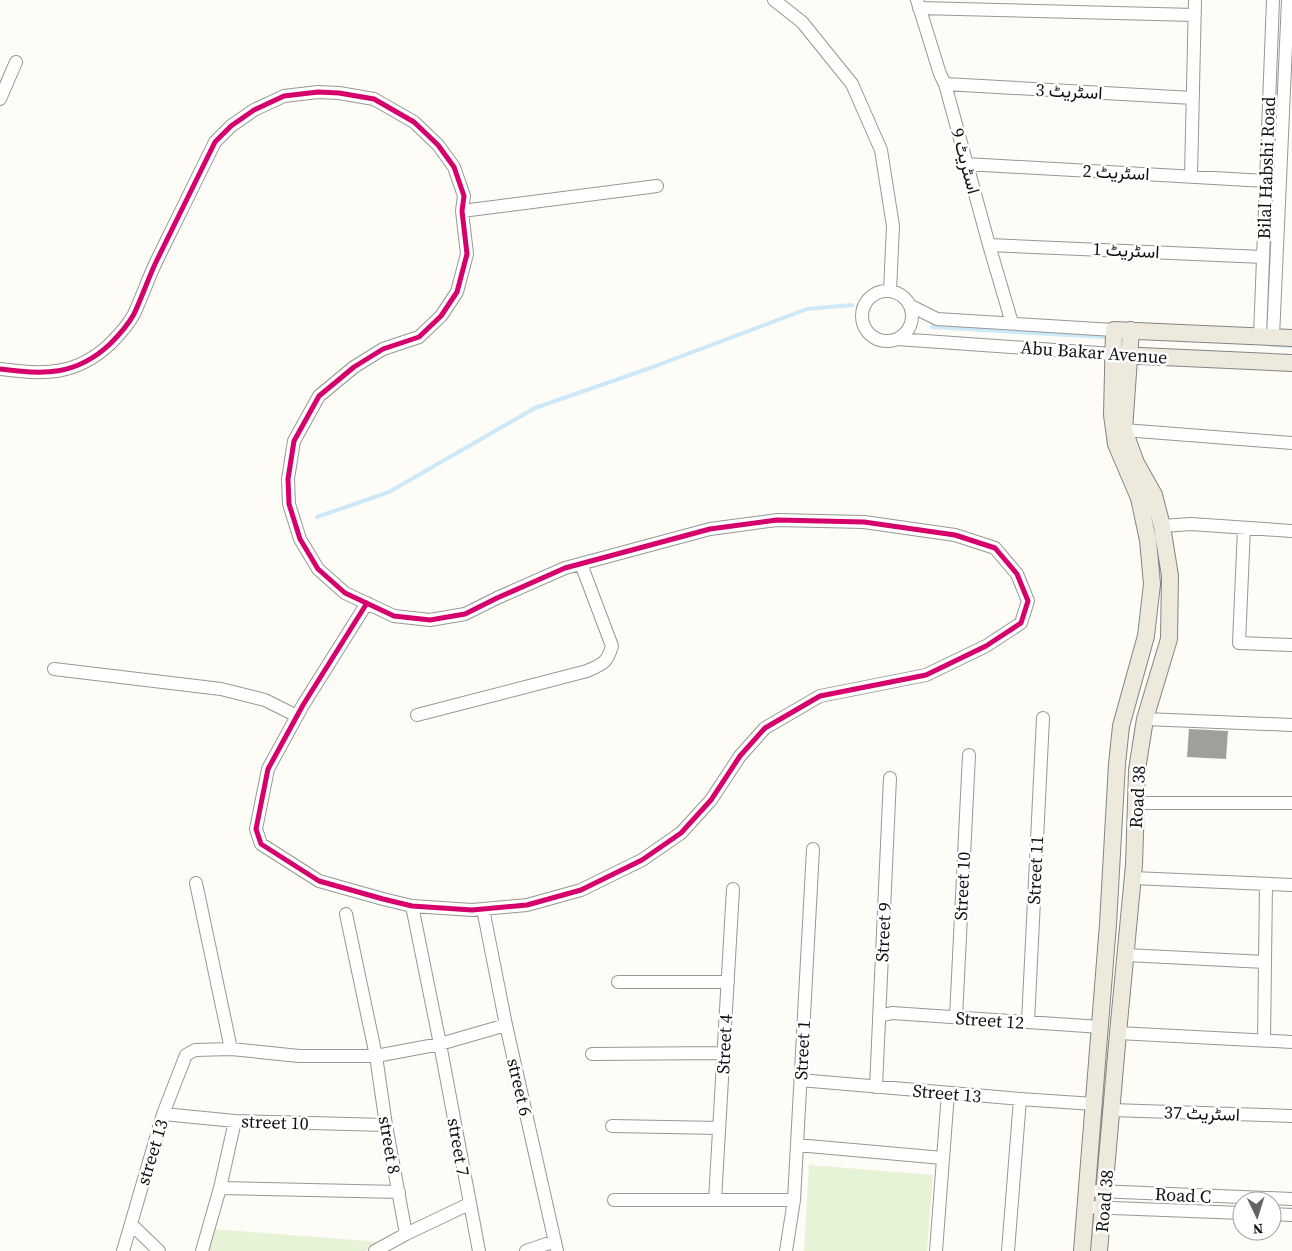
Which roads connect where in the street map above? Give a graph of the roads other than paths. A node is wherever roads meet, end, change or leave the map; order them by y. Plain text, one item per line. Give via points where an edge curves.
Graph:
1 (774, 0) edge
2 (1195, 0) edge
3 (1273, 0) edge
4 (1288, 0) edge
5 (918, 4) edge
6 (1195, 15) junction
7 (1289, 23) edge
8 (16, 62) dead end
9 (945, 84) junction
10 (1193, 98) junction
11 (0, 100) edge
12 (1288, 102) edge
13 (966, 164) junction
14 (1191, 176) junction
15 (1266, 181) junction
16 (657, 186) dead end
17 (462, 210) junction
18 (989, 245) junction
19 (1263, 257) junction
20 (890, 291) junction
21 (911, 306) junction
22 (1012, 323) junction
23 (1114, 330) junction
24 (1131, 330) junction
25 (1267, 336) junction
26 (1292, 338) edge
27 (897, 339) junction
28 (1113, 354) junction
29 (1130, 355) junction
30 (1292, 363) edge
31 (0, 369) edge
32 (1124, 430) junction
33 (1292, 443) edge
34 (1162, 526) junction
35 (1244, 528) junction
36 (1292, 531) edge
37 (581, 564) junction
38 (367, 603) junction
39 (1292, 645) edge
40 (54, 669) dead end
41 (417, 715) dead end
42 (297, 716) junction
43 (1043, 718) dead end
44 (1145, 719) junction
45 (1292, 725) edge
46 (969, 755) dead end
47 (890, 778) dead end
48 (1136, 802) junction
49 (1292, 803) edge
50 (813, 849) dead end
51 (1133, 878) junction
52 (196, 883) dead end
53 (1266, 884) junction
54 (1292, 885) edge
55 (733, 889) dead end
56 (412, 906) junction
57 (346, 914) dead end
58 (484, 916) junction
59 (1126, 955) junction
60 (1265, 962) junction
61 (618, 982) dead end
62 (728, 982) junction
63 (880, 1016) junction
64 (956, 1017) junction
65 (1028, 1022) junction
66 (506, 1025) junction
67 (1101, 1027) junction
68 (1118, 1033) junction
69 (1264, 1040) junction
70 (1292, 1042) edge
71 (440, 1044) junction
72 (231, 1049) junction
73 (724, 1053) junction
74 (592, 1054) dead end
75 (376, 1056) junction
76 (800, 1080) junction
77 (876, 1087) junction
78 (948, 1093) junction
79 (1020, 1100) junction
80 (1094, 1104) junction
81 (1111, 1110) junction
82 (163, 1114) junction
83 (1292, 1116) edge
84 (235, 1121) junction
85 (386, 1125) junction
86 (612, 1126) dead end
87 (719, 1128) junction
88 (797, 1144) junction
89 (943, 1158) junction
90 (220, 1188) junction
91 (399, 1192) junction
92 (1086, 1199) junction
93 (614, 1200) dead end
94 (714, 1200) junction
95 (794, 1200) junction
96 (1104, 1200) junction
97 (1292, 1200) edge
98 (469, 1204) junction
99 (1232, 1212) edge
100 (131, 1224) junction
101 (406, 1234) junction
102 (556, 1246) edge
103 (123, 1251) edge
104 (159, 1251) edge
105 (202, 1251) edge
106 (375, 1251) edge
107 (479, 1251) edge
108 (526, 1251) edge
109 (786, 1251) edge
110 (936, 1251) edge
111 (1008, 1251) edge
112 (1082, 1251) edge
113 (1100, 1251) edge

1 - 20 street via 802,22 852,84 881,150 893,226
2 - 6 street
3 - 15 street, Bilal Habshi Road
4 - 7 street, Bilal Habshi Road
5 - 6 street
5 - 9 street, اسٹریٹ 9
6 - 10 street
7 - 12 street, Bilal Habshi Road
8 - 11 street
9 - 10 street, اسٹریٹ 3
9 - 13 street, اسٹریٹ 9
10 - 14 street
12 - 25 street, Bilal Habshi Road
13 - 14 street, اسٹریٹ 2
13 - 18 street, اسٹریٹ 9
14 - 15 street, اسٹریٹ 2
15 - 19 street, Bilal Habshi Road
16 - 17 street
17 - 31 street via 464,196 454,167 438,145 414,122 374,99 318,92 284,96 254,110 215,142 149,276 133,316 112,342 98,355 56,372
17 - 38 street via 467,254 456,292 441,316 419,337 383,349 318,396 294,441 288,479 289,504 300,539 318,569 345,593
18 - 19 street, اسٹریٹ 1
18 - 22 street, اسٹریٹ 9
19 - 25 street, Bilal Habshi Road
20 - 21 street via 899,294
20 - 27 street via 875,294 869,299 863,320 875,338
21 - 22 street, Abu Bakar Avenue via 937,319
21 - 27 street via 912,323
22 - 23 street, Abu Bakar Avenue
23 - 24 main road, Abu Bakar Avenue
23 - 28 main road, Road 38
24 - 25 main road, Abu Bakar Avenue
24 - 29 main road, Road 38
25 - 26 main road, Abu Bakar Avenue
27 - 28 street, Abu Bakar Avenue
28 - 29 main road, Abu Bakar Avenue
28 - 67 main road, Road 38 via 1112,415 1116,444 1139,498 1148,540 1152,584 1146,636 1121,726
29 - 30 main road, Abu Bakar Avenue
29 - 32 main road, Road 38
32 - 33 street
32 - 34 main road, Road 38 via 1136,463 1154,495
34 - 35 street via 1191,524
34 - 44 main road, Road 38 via 1170,576 1169,639
35 - 36 street
35 - 39 street via 1240,643
37 - 38 street via 565,568 465,614 430,620 394,616
37 - 41 street via 612,646 602,664 587,671
37 - 58 street via 710,529 777,520 864,522 955,535 995,548 1018,574 1028,601 1021,623 986,646 926,675 820,696 765,728 740,756 711,800 681,833 642,860 581,890
38 - 42 street
40 - 42 street via 221,689 265,700
42 - 56 street via 268,769 256,829 261,844 319,881
43 - 65 street, Street 11
44 - 45 street
44 - 48 main road, Road 38
46 - 64 street, Street 10
47 - 63 street, Street 9
48 - 49 street
48 - 51 main road, Road 38
50 - 76 street, Street 1
51 - 53 street
51 - 59 main road, Road 38
52 - 72 street
53 - 54 street
53 - 60 street
55 - 62 street, Street 4
56 - 58 street via 472,910
56 - 71 street, street 7
57 - 75 street, street 8
58 - 66 street, street 6
59 - 60 street
59 - 68 main road, Road 38
60 - 69 street
61 - 62 street
62 - 73 street, Street 4
63 - 64 street, Street 12 via 892,1013
63 - 77 street, Street 9
64 - 65 street, Street 12
65 - 67 street, Street 12
66 - 71 street
66 - 102 street, street 6
67 - 80 main road, Road 38
68 - 69 street
68 - 81 main road, Road 38
69 - 70 street
71 - 75 street
71 - 98 street, street 7
72 - 75 street via 298,1056
72 - 82 street, street 13 via 195,1050 186,1055
73 - 74 street
73 - 87 street, Street 4
75 - 85 street, street 8
76 - 77 street, Street 13
76 - 88 street, Street 1
77 - 78 street, Street 13
78 - 79 street, Street 13
78 - 89 street
79 - 80 street, Street 13
79 - 111 street
80 - 92 main road, Road 38
81 - 83 street, اسٹریٹ 37
81 - 96 main road, Road 38
82 - 84 street, street 10
82 - 100 street, street 13
84 - 85 street, street 10
84 - 90 street
85 - 91 street, street 8
86 - 87 street
87 - 94 street, Street 4
88 - 89 street
88 - 95 street, Street 1
89 - 110 street
90 - 91 street
90 - 105 street
91 - 101 street, street 8
92 - 96 street
92 - 112 main road, Road 38
93 - 94 street
94 - 95 street
95 - 109 street, Street 1
96 - 97 street, Road C
96 - 99 street, Road C
96 - 113 main road, Road 38
98 - 101 street
98 - 107 street, street 7
100 - 103 street, street 13
100 - 104 street
101 - 106 street
102 - 108 street

